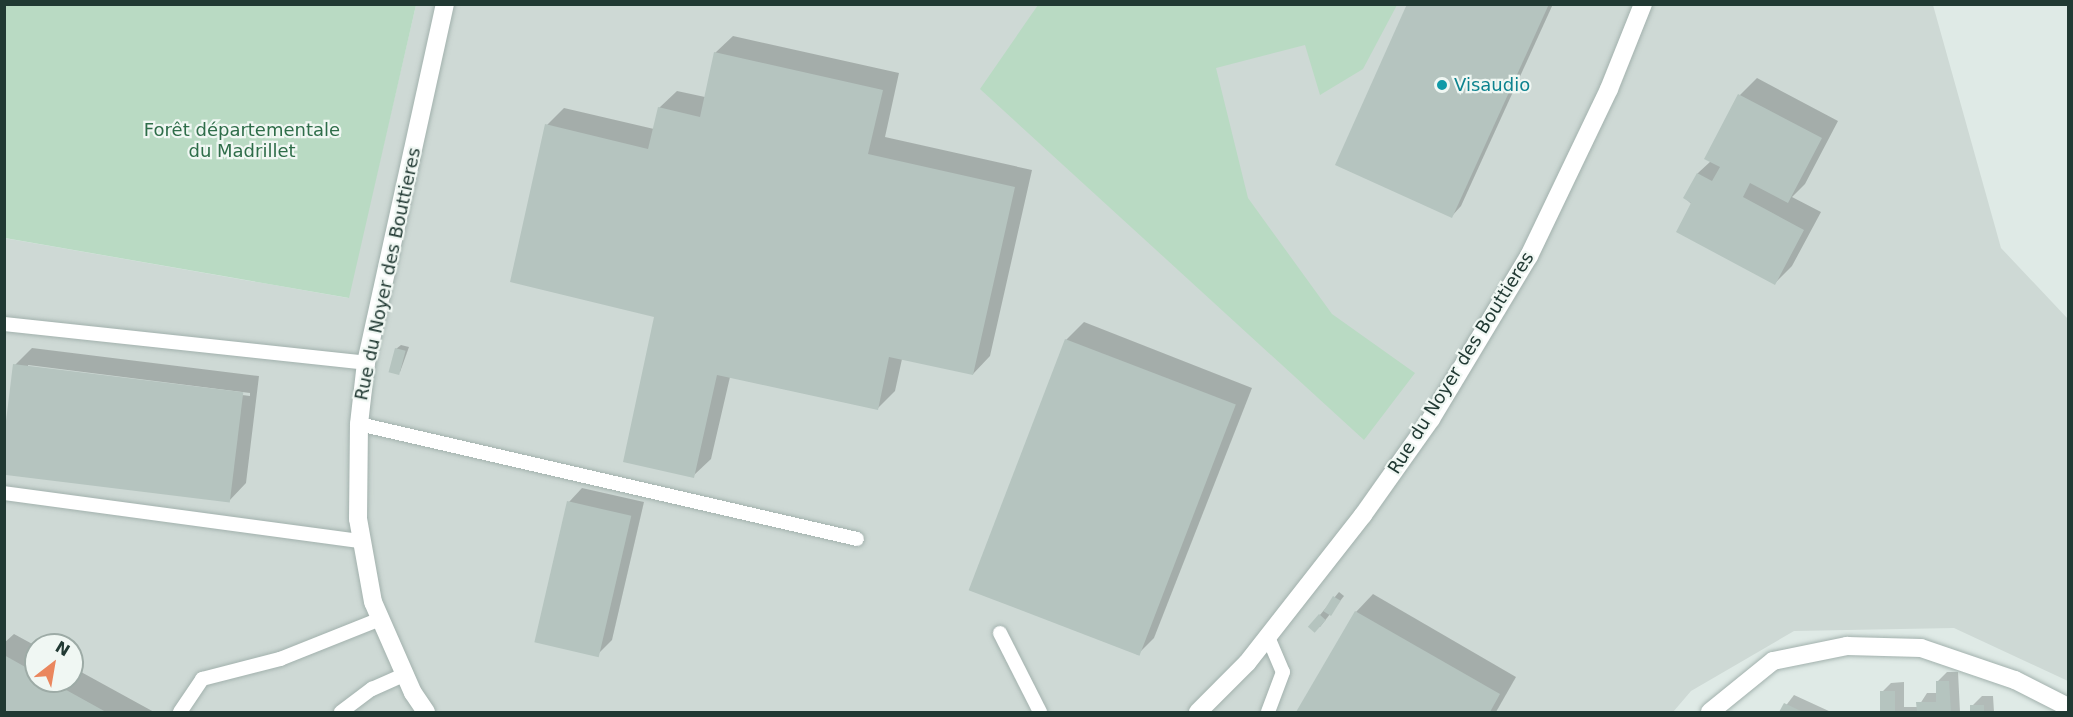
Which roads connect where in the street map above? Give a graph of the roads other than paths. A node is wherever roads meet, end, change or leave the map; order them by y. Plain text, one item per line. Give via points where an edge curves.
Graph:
1 (445, 4) edge
2 (1644, 4) edge
3 (4, 324) edge
4 (366, 363) junction
5 (359, 424) junction
6 (4, 493) edge
7 (857, 539) dead end
8 (360, 541) junction
9 (380, 619) junction
10 (1000, 633) dead end
11 (1268, 636) junction
12 (405, 674) junction
13 (2068, 707) edge
14 (180, 712) edge
15 (341, 712) edge
16 (426, 712) edge
17 (1040, 712) edge
18 (1198, 712) edge
19 (1268, 712) edge
20 (1710, 712) edge

1 - 4 street, Rue du Noyer des Bouttieres
2 - 11 street, Rue du Noyer des Bouttieres via 1609,89 1529,256 1431,419 1364,515
3 - 4 lane
4 - 5 street, Rue du Noyer des Bouttieres
5 - 7 lane
5 - 8 street, Rue du Noyer des Bouttieres
6 - 8 lane
8 - 9 street, Rue du Noyer des Bouttieres
9 - 12 street, Rue du Noyer des Bouttieres
9 - 14 lane via 280,659 202,680
10 - 17 lane
11 - 18 street, Rue du Noyer des Bouttieres
11 - 19 lane via 1283,672
12 - 15 lane via 372,689
12 - 16 street, Rue du Noyer des Bouttieres
13 - 20 street via 2015,680 1921,648 1847,646 1773,661

